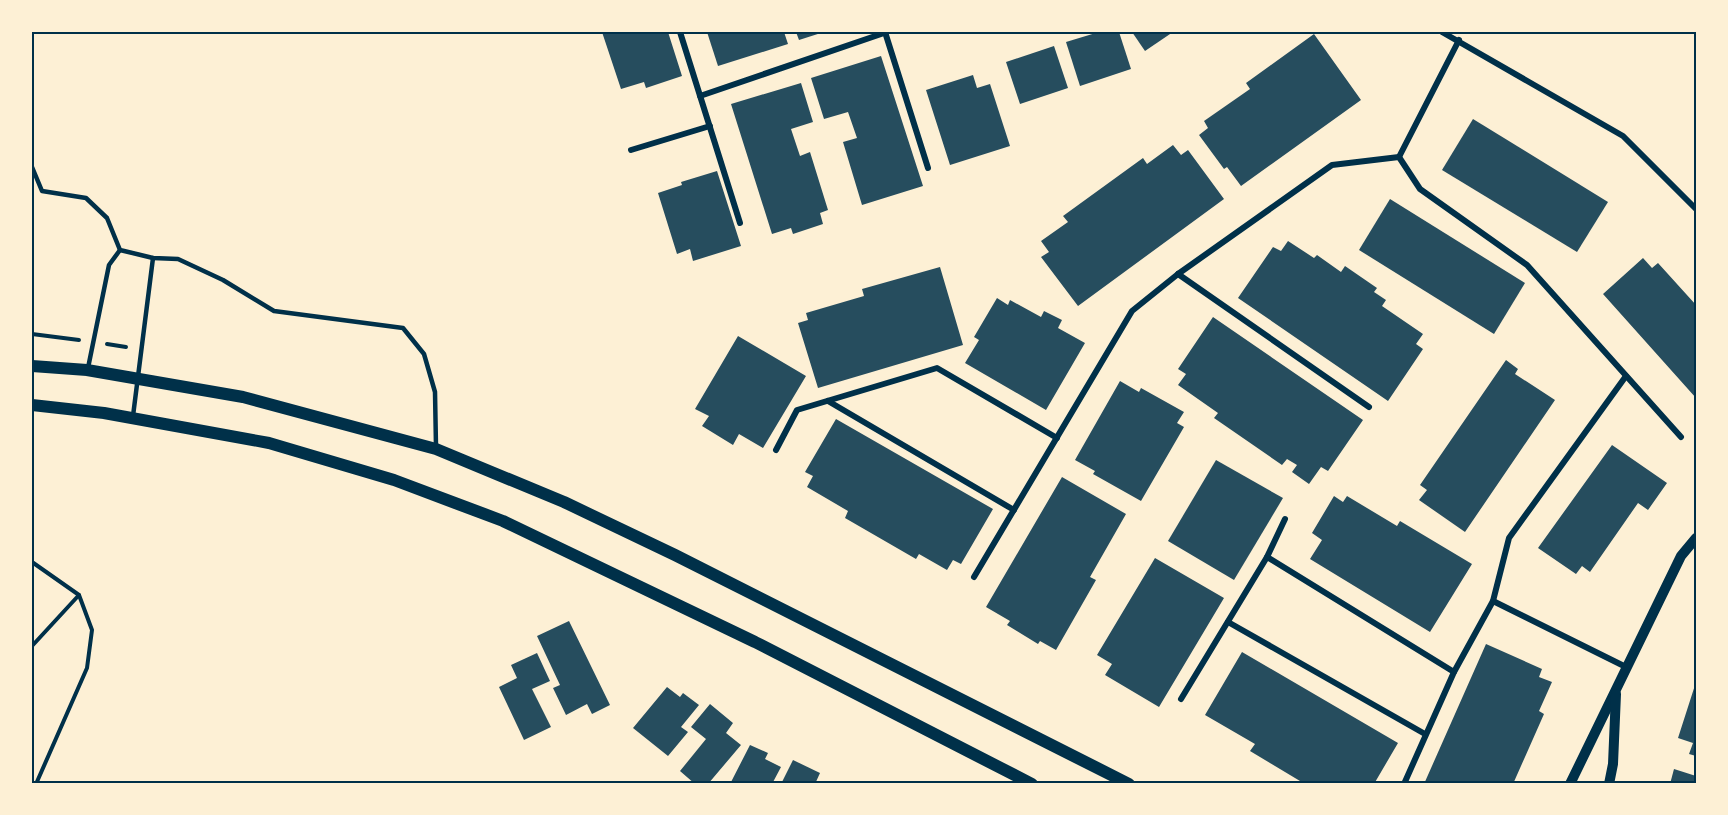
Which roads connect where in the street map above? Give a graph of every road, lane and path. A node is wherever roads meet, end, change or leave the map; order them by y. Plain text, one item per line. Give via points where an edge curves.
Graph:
1 (680, 32) edge
2 (886, 32) edge
3 (1442, 32) edge
4 (1459, 40) junction
5 (700, 96) junction
6 (710, 126) junction
7 (632, 150) dead end
8 (1399, 157) junction
9 (32, 167) edge
10 (928, 168) dead end
11 (1696, 209) edge
12 (740, 223) dead end
13 (120, 250) junction
14 (153, 258) junction
15 (1178, 273) junction
16 (32, 366) edge
17 (87, 370) junction
18 (1626, 376) junction
19 (138, 380) junction
20 (828, 401) junction
21 (32, 405) edge
22 (1369, 407) dead end
23 (133, 418) junction
24 (1681, 437) dead end
25 (1057, 438) junction
26 (436, 449) junction
27 (776, 450) dead end
28 (1014, 510) junction
29 (1285, 519) dead end
30 (1696, 538) edge
31 (1267, 557) junction
32 (32, 562) edge
33 (974, 577) dead end
34 (79, 595) junction
35 (1492, 601) junction
36 (1228, 622) junction
37 (32, 646) edge
38 (1626, 667) junction
39 (1454, 672) junction
40 (1616, 691) junction
41 (1181, 699) dead end
42 (1425, 734) junction
43 (36, 783) edge
44 (1032, 783) edge
45 (1129, 783) edge
46 (1404, 783) edge
47 (1570, 783) edge
48 (1610, 783) edge

1 - 5 street
2 - 5 street
2 - 10 street
3 - 4 street
4 - 8 street
4 - 11 street via 1623,135
5 - 6 street
6 - 7 street
6 - 12 street
8 - 15 street via 1332,165
8 - 18 street via 1420,189 1527,265
9 - 13 lane via 42,191 86,198 107,218
13 - 14 lane
13 - 17 lane via 110,265
14 - 19 lane
14 - 26 lane via 178,259 274,311 403,328 424,354 435,392
15 - 22 street
15 - 25 street via 1132,311
16 - 17 main road
17 - 19 main road
18 - 24 street
18 - 35 street via 1509,538
19 - 23 lane
19 - 26 main road via 243,397
20 - 25 street via 937,368
20 - 27 street via 797,410
20 - 28 street
21 - 23 main road
23 - 44 main road via 269,443 394,480 503,521 755,642
25 - 28 street
26 - 45 main road via 564,502 675,555
28 - 33 street
29 - 31 street
30 - 38 street via 1681,556
31 - 36 street
31 - 39 street
32 - 34 path
34 - 37 path
34 - 43 path via 92,630 87,668
35 - 38 street
35 - 39 street
36 - 41 street
36 - 42 street
38 - 40 street
39 - 42 street
40 - 47 street
40 - 48 street
42 - 46 street

